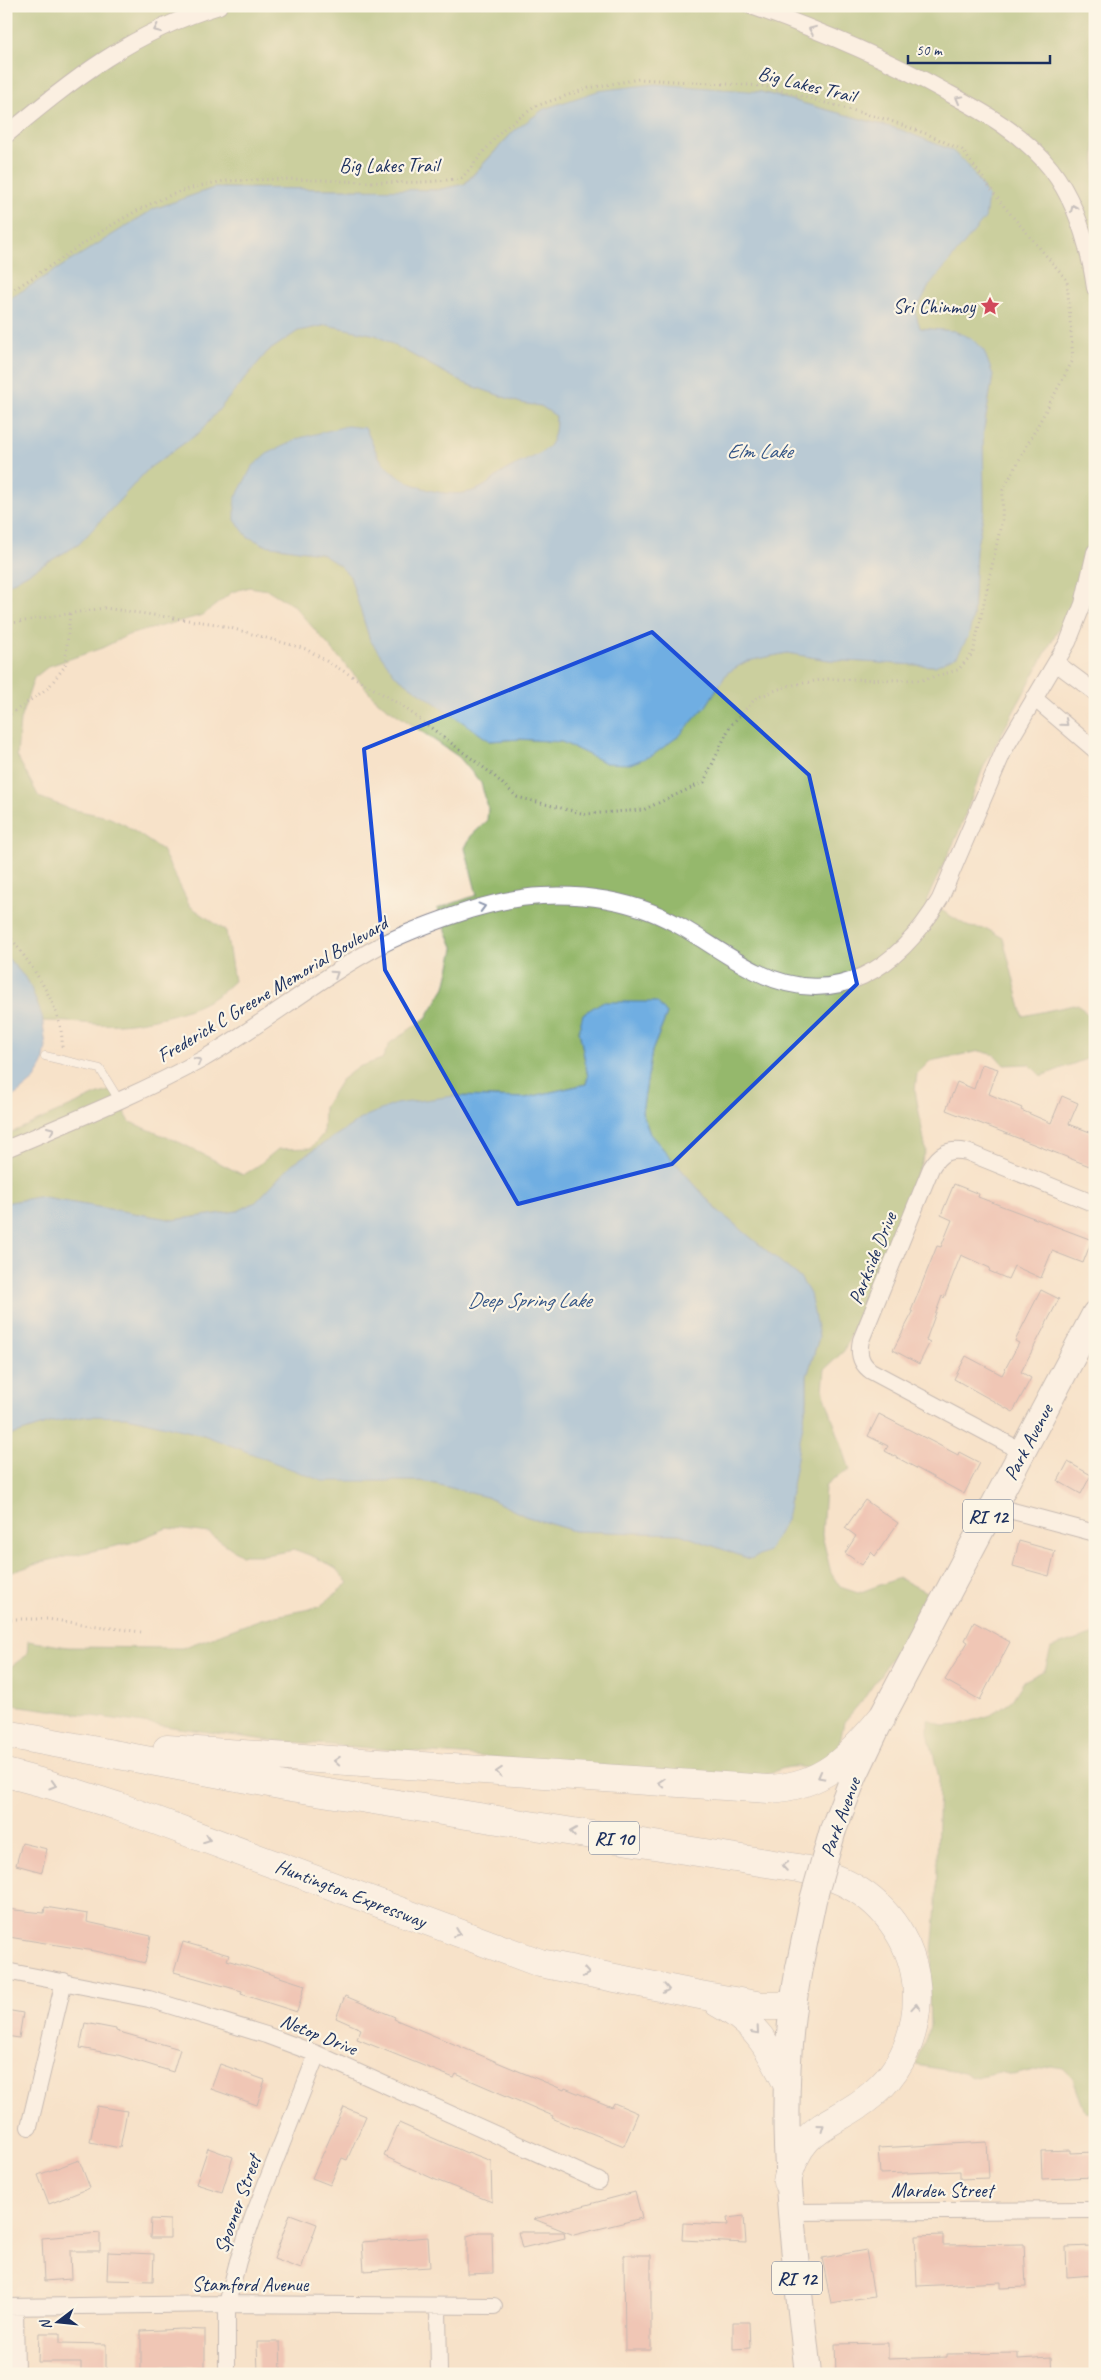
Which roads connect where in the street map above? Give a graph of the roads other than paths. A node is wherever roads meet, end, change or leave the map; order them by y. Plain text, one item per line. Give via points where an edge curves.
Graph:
1 (219, 6) edge
2 (751, 6) edge
3 (767, 10) edge
4 (6, 135) edge
5 (1095, 288) edge
6 (1095, 552) edge
7 (1056, 663) junction
8 (1095, 692) edge
9 (1034, 698) junction
10 (1095, 750) edge
11 (45, 1056) dead end
12 (119, 1100) junction
13 (6, 1149) edge
14 (1095, 1204) edge
15 (1095, 1314) edge
16 (1023, 1452) junction
17 (994, 1506) junction
18 (1095, 1533) edge
19 (882, 1719) junction
20 (6, 1728) edge
21 (6, 1734) edge
22 (6, 1773) edge
23 (6, 1971) edge
24 (64, 1981) junction
25 (700, 1995) junction
26 (792, 2006) junction
27 (316, 2054) junction
28 (786, 2082) junction
29 (29, 2127) dead end
30 (600, 2181) dead end
31 (787, 2182) junction
32 (1095, 2210) edge
33 (790, 2212) junction
34 (227, 2304) junction
35 (438, 2306) junction
36 (494, 2306) dead end
37 (11, 2307) edge
38 (16, 2374) edge
39 (227, 2374) edge
40 (439, 2374) edge
41 (808, 2374) edge

1 -> 4 street via 173,22 124,46 79,76
2 - 3 street
5 -> 3 street via 1088,250 1073,205 1051,169 1016,134 969,104 897,66
6 - 7 street, Frederick C Greene Memorial Boulevard via 1076,624
7 - 8 street
7 - 9 street, Frederick C Greene Memorial Boulevard
9 -> 10 street
12 -> 9 street, Frederick C Greene Memorial Boulevard via 203,1058 381,946 451,916 520,898 570,896 631,906 674,923 759,973 792,985 818,988 858,979 896,954 930,915 948,882 1004,750
11 - 12 lane via 100,1069
13 -> 12 street, Frederick C Greene Memorial Boulevard
14 - 16 street, Parkside Drive via 967,1152 941,1154 931,1168 861,1340 861,1359 871,1371
15 - 16 main road, Park Avenue / RI 12
16 - 17 main road, Park Avenue / RI 12
17 - 18 street
17 - 19 main road, Park Avenue / RI 12
19 -> 20 highway via 855,1750 831,1770 808,1782 769,1789 169,1750
19 - 26 main road, Park Avenue / RI 12, bridge via 854,1776 833,1830 813,1900
31 -> 21 highway, RI 10 via 793,2160 804,2142 818,2128 864,2101 881,2086 900,2062 913,2029 917,1991 904,1941 883,1910 852,1885 826,1873 804,1869 302,1789
22 -> 25 highway, Huntington Expressway via 117,1806 522,1957 574,1971
23 - 24 street, Netop Drive
24 - 27 street, Netop Drive via 157,2001 258,2032
24 - 29 street
25 - 26 highway via 762,2006
25 -> 28 highway via 731,2010 750,2024 765,2042
26 - 28 main road, Park Avenue / RI 12
27 - 30 street, Netop Drive
27 - 34 street, Spooner Street via 253,2216
28 - 31 main road, Park Avenue / RI 12
31 - 33 main road, Park Avenue / RI 12
32 - 33 street, Marden Street
33 - 41 main road, Park Avenue / RI 12
34 - 35 street, Stamford Avenue
34 - 37 street, Stamford Avenue
34 - 39 street, Spooner Street
35 - 36 street, Stamford Avenue
35 - 40 street
37 - 38 street

